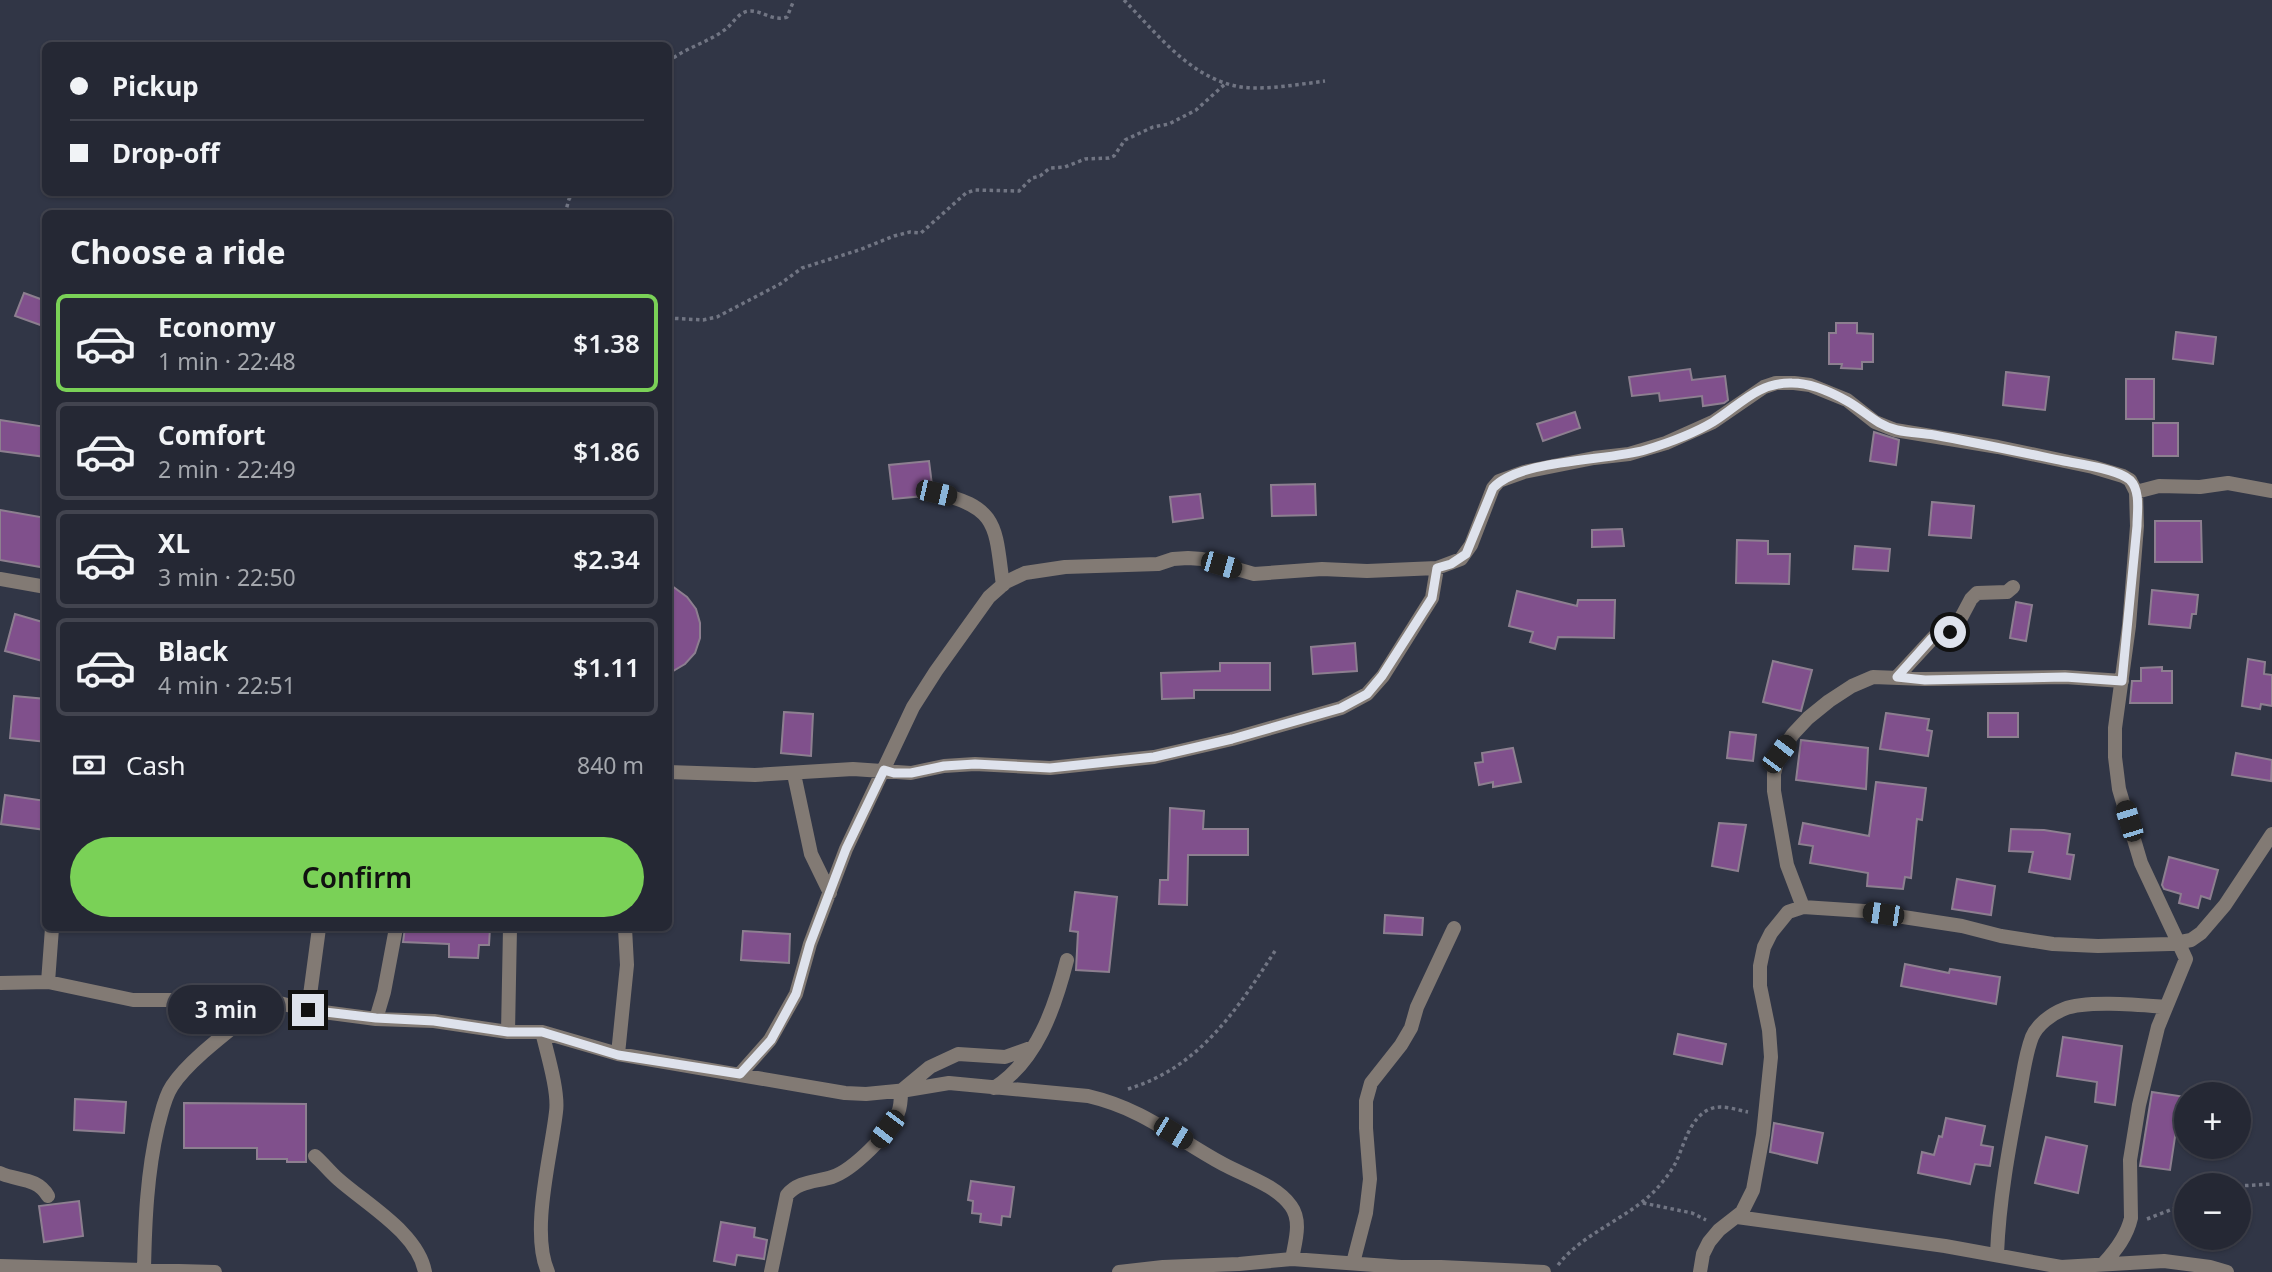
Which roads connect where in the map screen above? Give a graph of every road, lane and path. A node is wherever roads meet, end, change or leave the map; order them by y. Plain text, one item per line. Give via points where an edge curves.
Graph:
1 (794, 0) edge
2 (1124, 0) edge
3 (672, 59) edge
4 (1325, 81) dead end
5 (1226, 84) junction
6 (672, 318) edge
7 (2272, 491) edge
8 (2136, 492) junction
9 (936, 493) dead end
10 (1437, 568) junction
11 (0, 579) edge
12 (1003, 584) junction
13 (42, 586) edge
14 (2013, 587) dead end
15 (0, 588) edge
16 (1897, 677) junction
17 (2122, 681) junction
18 (884, 770) junction
19 (672, 772) edge
20 (794, 774) junction
21 (2272, 835) edge
22 (830, 893) junction
23 (1803, 907) junction
24 (1454, 928) dead end
25 (52, 931) edge
26 (319, 931) edge
27 (395, 931) edge
28 (510, 931) edge
29 (625, 931) edge
30 (2178, 942) junction
31 (1275, 951) dead end
32 (1067, 960) dead end
33 (48, 982) junction
34 (0, 984) edge
35 (267, 1000) junction
36 (2166, 1007) junction
37 (308, 1010) junction
38 (376, 1018) junction
39 (508, 1032) junction
40 (542, 1032) junction
41 (1033, 1047) junction
42 (618, 1055) junction
43 (740, 1074) junction
44 (994, 1088) junction
45 (901, 1091) junction
46 (1104, 1099) junction
47 (1766, 1116) junction
48 (315, 1156) dead end
49 (0, 1172) edge
50 (2272, 1184) edge
51 (2251, 1185) edge
52 (48, 1196) dead end
53 (1641, 1203) junction
54 (2174, 1209) edge
55 (1737, 1217) junction
56 (2129, 1227) junction
57 (1719, 1230) junction
58 (1997, 1254) junction
59 (1292, 1259) junction
60 (1353, 1263) junction
61 (2104, 1264) junction
62 (0, 1266) edge
63 (144, 1269) junction
64 (169, 1271) edge
65 (215, 1272) edge
66 (425, 1272) edge
67 (548, 1272) edge
68 (771, 1272) edge
69 (1119, 1272) edge
70 (1538, 1272) edge
71 (1544, 1272) edge
72 (1552, 1272) edge
73 (1700, 1272) edge
74 (2227, 1272) edge

1 - 3 path via 787,18 747,11 726,29
2 - 5 path via 1180,58
4 - 5 path via 1254,88
5 - 6 path via 1196,110 1125,140 1110,158 1049,168 1019,191 966,193 921,233 894,236 802,268 717,317
7 - 8 street via 2228,483 2159,486
8 - 10 street via 2123,476 1895,429 1818,388 1776,383 1751,394 1713,422 1667,443 1499,481 1466,554
8 - 17 street via 2137,526
9 - 12 street via 957,497 988,519 998,542
10 - 12 street via 1254,574 1188,558 1158,564 1065,567 1025,573
10 - 18 street via 1432,598 1382,676 1367,694 1341,708 1154,757 1050,768 975,764 911,773
11 - 13 street
11 - 15 street
12 - 18 street via 921,693
14 - 16 street via 2007,592 1978,593 1954,631 1937,634
16 - 17 street
16 - 23 street via 1872,677 1829,701 1808,718 1779,754 1774,774 1776,802 1787,865
17 - 30 street via 2115,728 2119,789 2141,863
18 - 20 street
18 - 22 street
19 - 20 street
20 - 22 street via 811,854
21 - 30 street via 2201,933
22 - 43 street via 796,994 771,1040
23 - 30 street via 1902,916 2053,944
23 - 47 street via 1780,919 1764,947 1760,966 1771,1057
24 - 60 street via 1406,1037 1371,1083 1366,1101 1370,1179
25 - 33 street
26 - 37 street
27 - 38 street
28 - 39 street
29 - 42 street via 627,965
30 - 36 street via 2186,959
31 - 46 path via 1249,992 1203,1047 1168,1073
32 - 41 street via 1058,995
33 - 34 street
33 - 35 street via 133,1000
35 - 37 street
35 - 63 street via 195,1061 164,1102 149,1169
36 - 56 street via 2134,1126
36 - 58 street via 2065,1008 2033,1034 2010,1141
37 - 38 street
38 - 39 street
39 - 40 street
40 - 42 street
40 - 67 street via 557,1109 542,1223 543,1261
41 - 44 street
41 - 45 street via 1005,1057 958,1054 930,1067
42 - 43 street
43 - 45 street via 845,1093
44 - 45 street via 949,1083
44 - 46 street
45 - 68 street via 898,1114 854,1166 793,1188 787,1195
46 - 59 street via 1138,1112 1283,1198 1297,1220
47 - 53 path via 1710,1109 1690,1130 1661,1184
47 - 55 street via 1753,1190
48 - 66 street via 416,1247
49 - 52 street via 31,1181
50 - 51 path
53 - 57 path via 1692,1213
53 - 72 path via 1573,1250
54 - 56 path
55 - 57 street
55 - 58 street
56 - 61 street
57 - 73 street via 1703,1254
58 - 61 street via 2061,1267
59 - 60 street
59 - 69 street
60 - 70 street
61 - 74 street via 2164,1261
62 - 63 street
63 - 64 street
64 - 65 street
70 - 71 street

